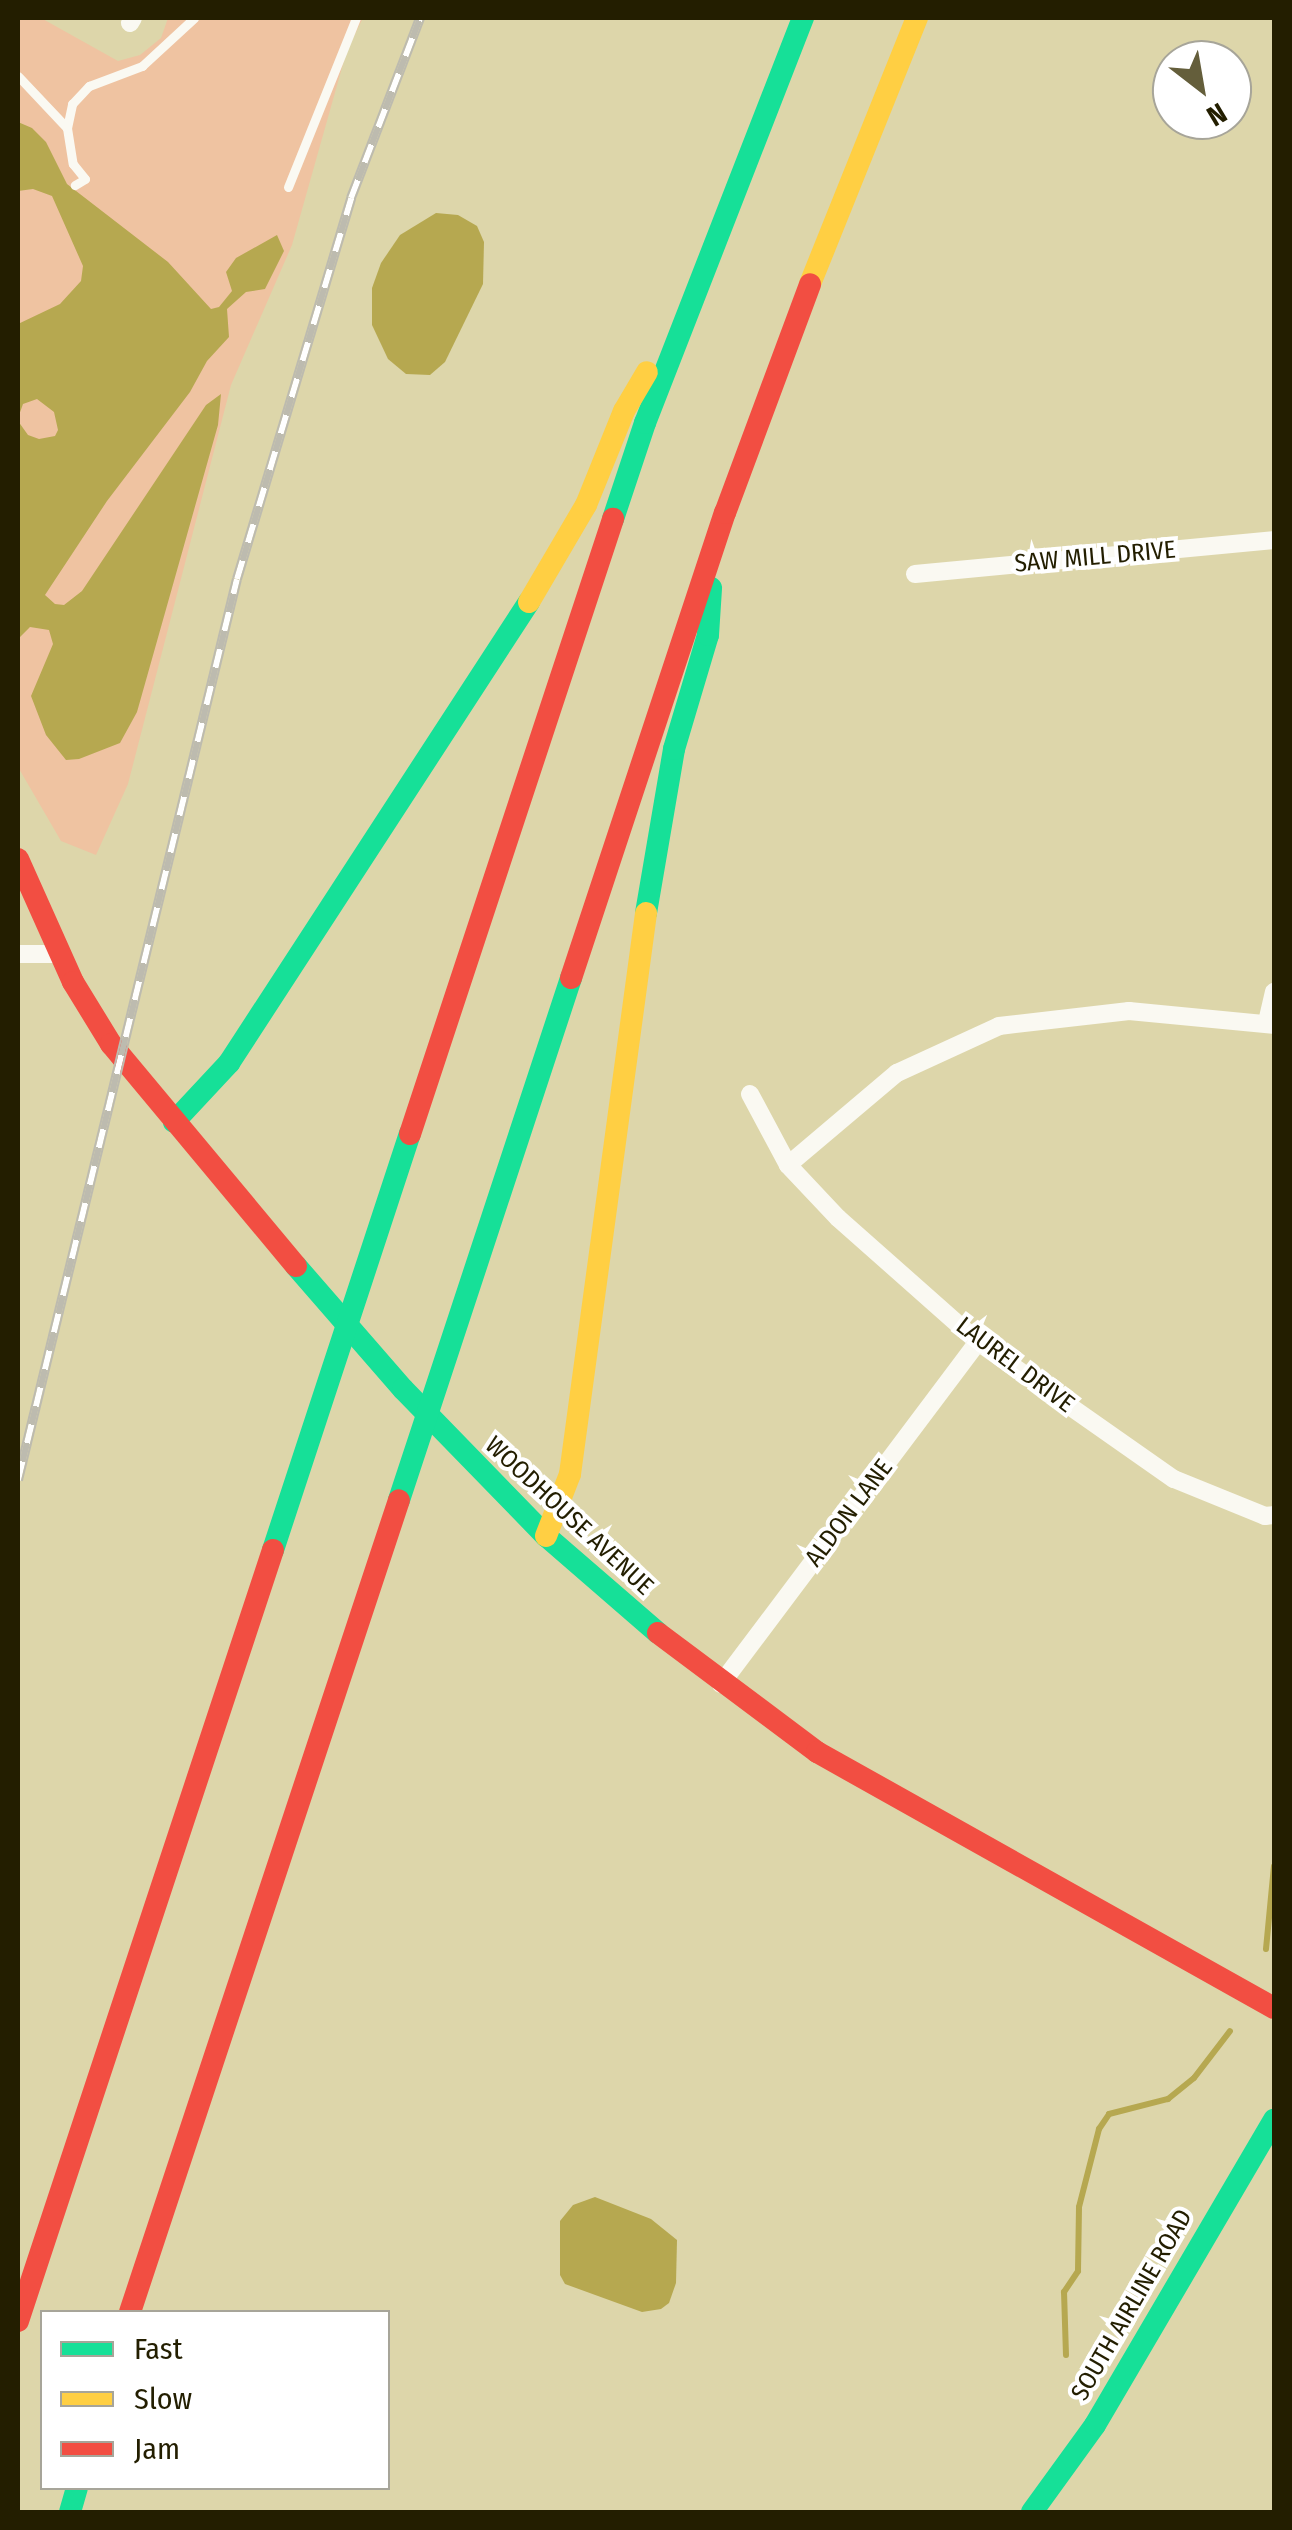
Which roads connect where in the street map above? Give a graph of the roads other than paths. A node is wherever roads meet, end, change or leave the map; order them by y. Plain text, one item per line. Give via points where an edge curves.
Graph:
1 (194, 18) edge
2 (356, 18) edge
3 (803, 18) edge
4 (917, 18) edge
5 (18, 76) edge
6 (67, 128) junction
7 (75, 184) dead end
8 (288, 187) dead end
9 (676, 338) junction
10 (1274, 540) edge
11 (710, 556) junction
12 (915, 574) dead end
13 (18, 859) edge
14 (18, 954) edge
15 (60, 954) junction
16 (1274, 992) edge
17 (1271, 1023) edge
18 (750, 1094) dead end
19 (174, 1122) junction
20 (788, 1164) junction
21 (978, 1342) junction
22 (1274, 1515) edge
23 (546, 1536) junction
24 (721, 1684) junction
25 (1274, 2008) edge
26 (1274, 2120) edge
27 (131, 2310) edge
28 (18, 2321) edge
29 (1032, 2512) edge

1 - 6 lane via 142,66 89,86 72,104
2 - 8 lane
3 - 9 main road
4 - 11 main road
5 - 6 lane
6 - 7 lane via 73,164 85,179
9 - 19 main road via 632,396 550,571 229,1063
9 - 28 main road
10 - 12 street, SAW MILL DRIVE
11 - 23 main road via 708,635 674,749 656,841 570,1474
11 - 27 main road
13 - 15 main road, WOODHOUSE AVENUE
14 - 15 street
15 - 19 main road, WOODHOUSE AVENUE via 97,1024
16 - 17 street
17 - 20 street via 1130,1010 999,1026 897,1072
18 - 20 street, LAUREL DRIVE
19 - 23 main road, WOODHOUSE AVENUE via 414,1401
20 - 21 street, LAUREL DRIVE via 838,1218
21 - 22 street, LAUREL DRIVE via 1174,1480
21 - 24 street, ALDON LANE
23 - 24 main road, WOODHOUSE AVENUE
24 - 25 main road, WOODHOUSE AVENUE via 865,1781
26 - 29 main road, SOUTH AIRLINE ROAD via 1095,2425

